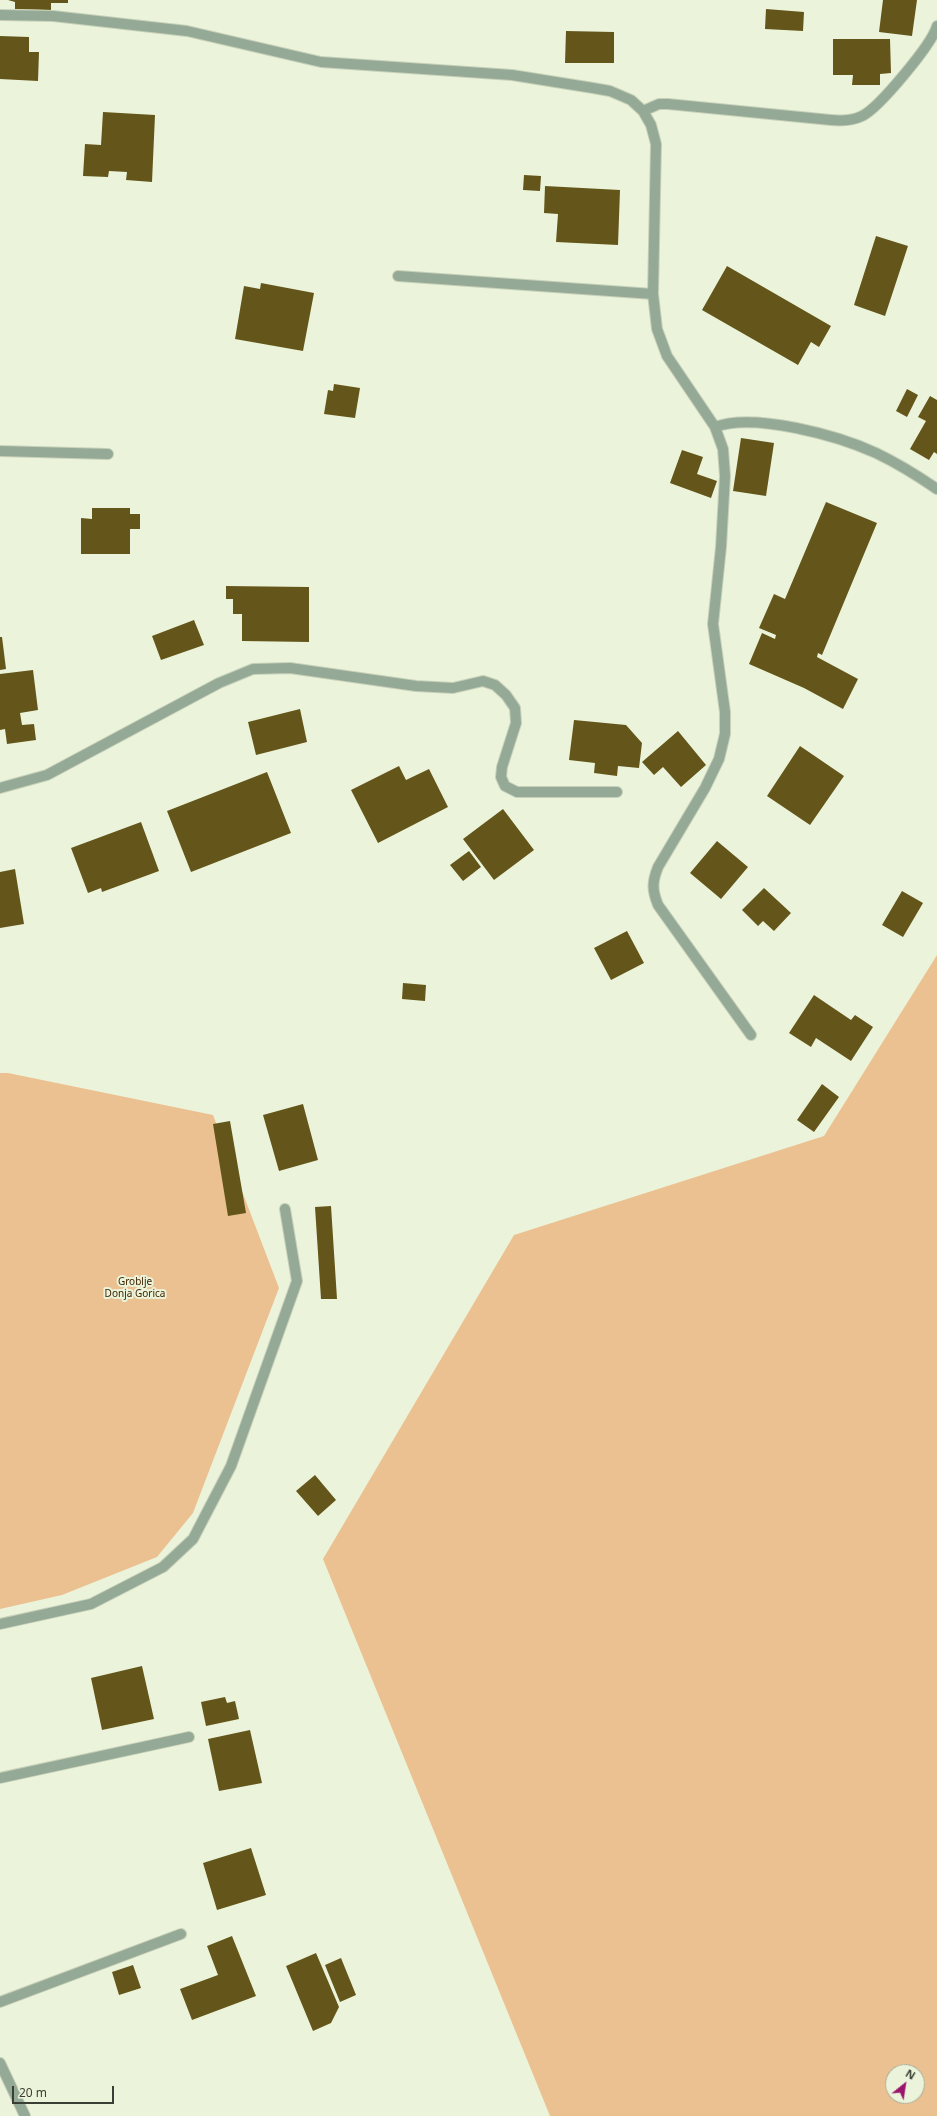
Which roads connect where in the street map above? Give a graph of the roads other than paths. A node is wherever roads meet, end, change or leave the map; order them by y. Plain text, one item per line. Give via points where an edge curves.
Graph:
1 (0, 15) edge
2 (937, 26) edge
3 (643, 111) junction
4 (398, 276) dead end
5 (653, 294) junction
6 (715, 426) junction
7 (0, 451) edge
8 (108, 454) dead end
9 (937, 489) edge
10 (0, 788) edge
11 (617, 792) dead end
12 (751, 1035) dead end
13 (285, 1209) dead end
14 (0, 1624) edge
15 (189, 1736) dead end
16 (0, 1778) edge
17 (180, 1934) dead end
18 (0, 2002) edge
19 (0, 2063) edge
20 (25, 2116) edge

1 - 3 street via 53,16 187,31 321,62 526,77 610,91 631,100
2 - 3 street via 925,48 874,107 855,119 831,120 668,104 659,104
3 - 5 street via 651,125 656,144
4 - 5 street
5 - 6 street via 657,329 667,356
6 - 9 street via 737,422 782,425 833,437 876,453
6 - 12 street via 723,449 725,476 713,624 725,712 725,734 719,759 705,788 658,867 653,880 653,891 658,905
7 - 8 street
10 - 11 street via 47,775 219,683 253,669 290,668 416,686 453,688 483,681 496,685 515,708 516,723 502,767 501,777 505,786 517,792
13 - 14 street via 297,1281 231,1466 193,1539 163,1567 91,1604
15 - 16 street
17 - 18 street
19 - 20 street

